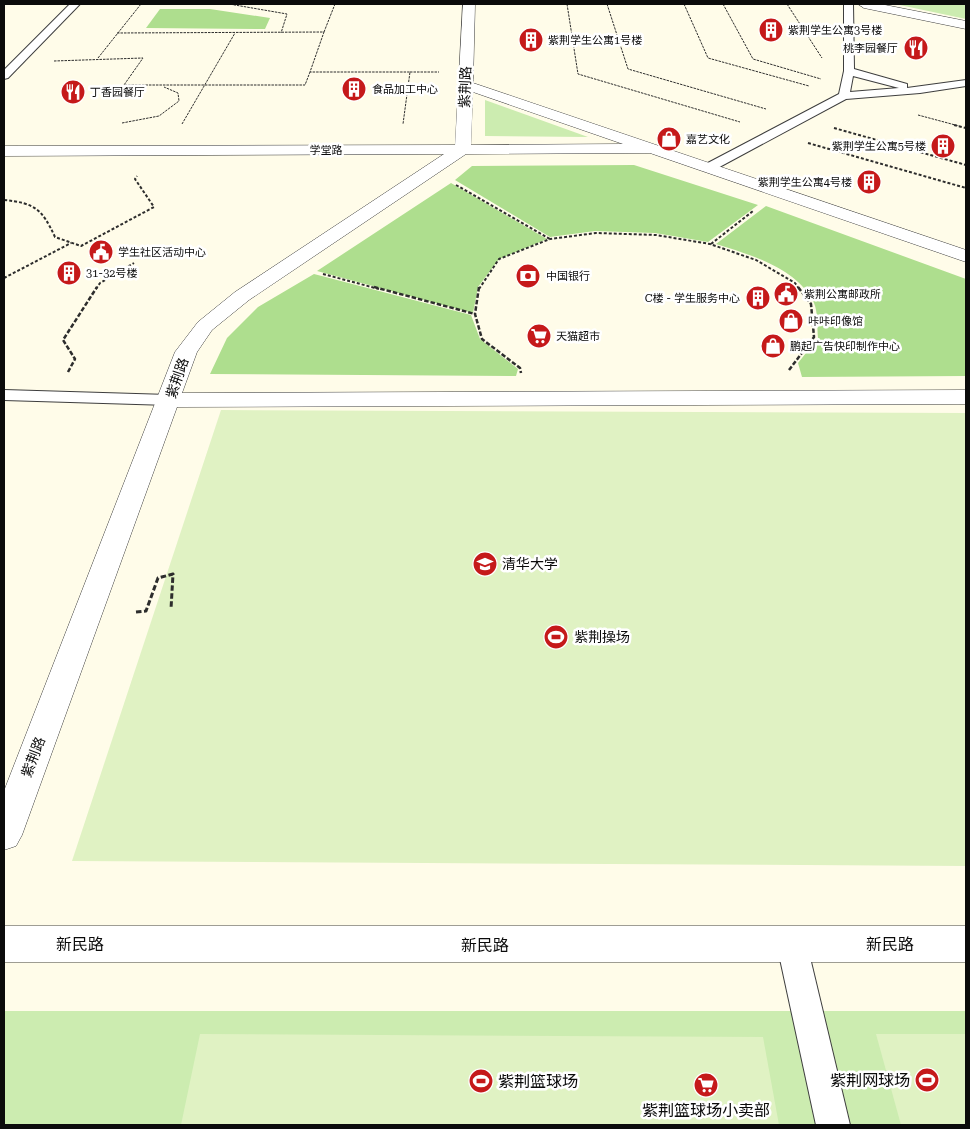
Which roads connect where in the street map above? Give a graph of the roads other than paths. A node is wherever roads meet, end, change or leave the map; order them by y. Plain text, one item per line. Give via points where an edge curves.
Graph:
1 (75, 4) edge
2 (469, 4) edge
3 (848, 4) edge
4 (864, 4) edge
5 (966, 25) edge
6 (849, 72) junction
7 (4, 76) edge
8 (966, 83) edge
9 (465, 85) junction
10 (920, 90) junction
11 (845, 91) junction
12 (463, 149) junction
13 (648, 149) junction
14 (4, 151) edge
15 (708, 168) junction
16 (966, 256) edge
17 (4, 395) edge
18 (966, 397) edge
19 (169, 400) junction
20 (4, 835) edge
21 (4, 944) edge
22 (966, 944) edge
23 (792, 945) junction
24 (833, 1125) edge

1 - 7 lane
2 - 9 street, 紫荆路
3 - 6 lane
4 - 5 street
6 - 10 lane
6 - 11 lane
8 - 10 lane
9 - 12 street, 紫荆路
9 - 13 street
10 - 11 lane
11 - 15 lane
12 - 13 street, 学堂路
12 - 14 street, 学堂路
12 - 19 street, 紫荆路 via 242,296 205,326 186,352
13 - 15 street
15 - 16 street
17 - 19 lane
18 - 19 street
19 - 20 street, 紫荆路
21 - 23 street, 新民路
22 - 23 street, 新民路
23 - 24 lane

